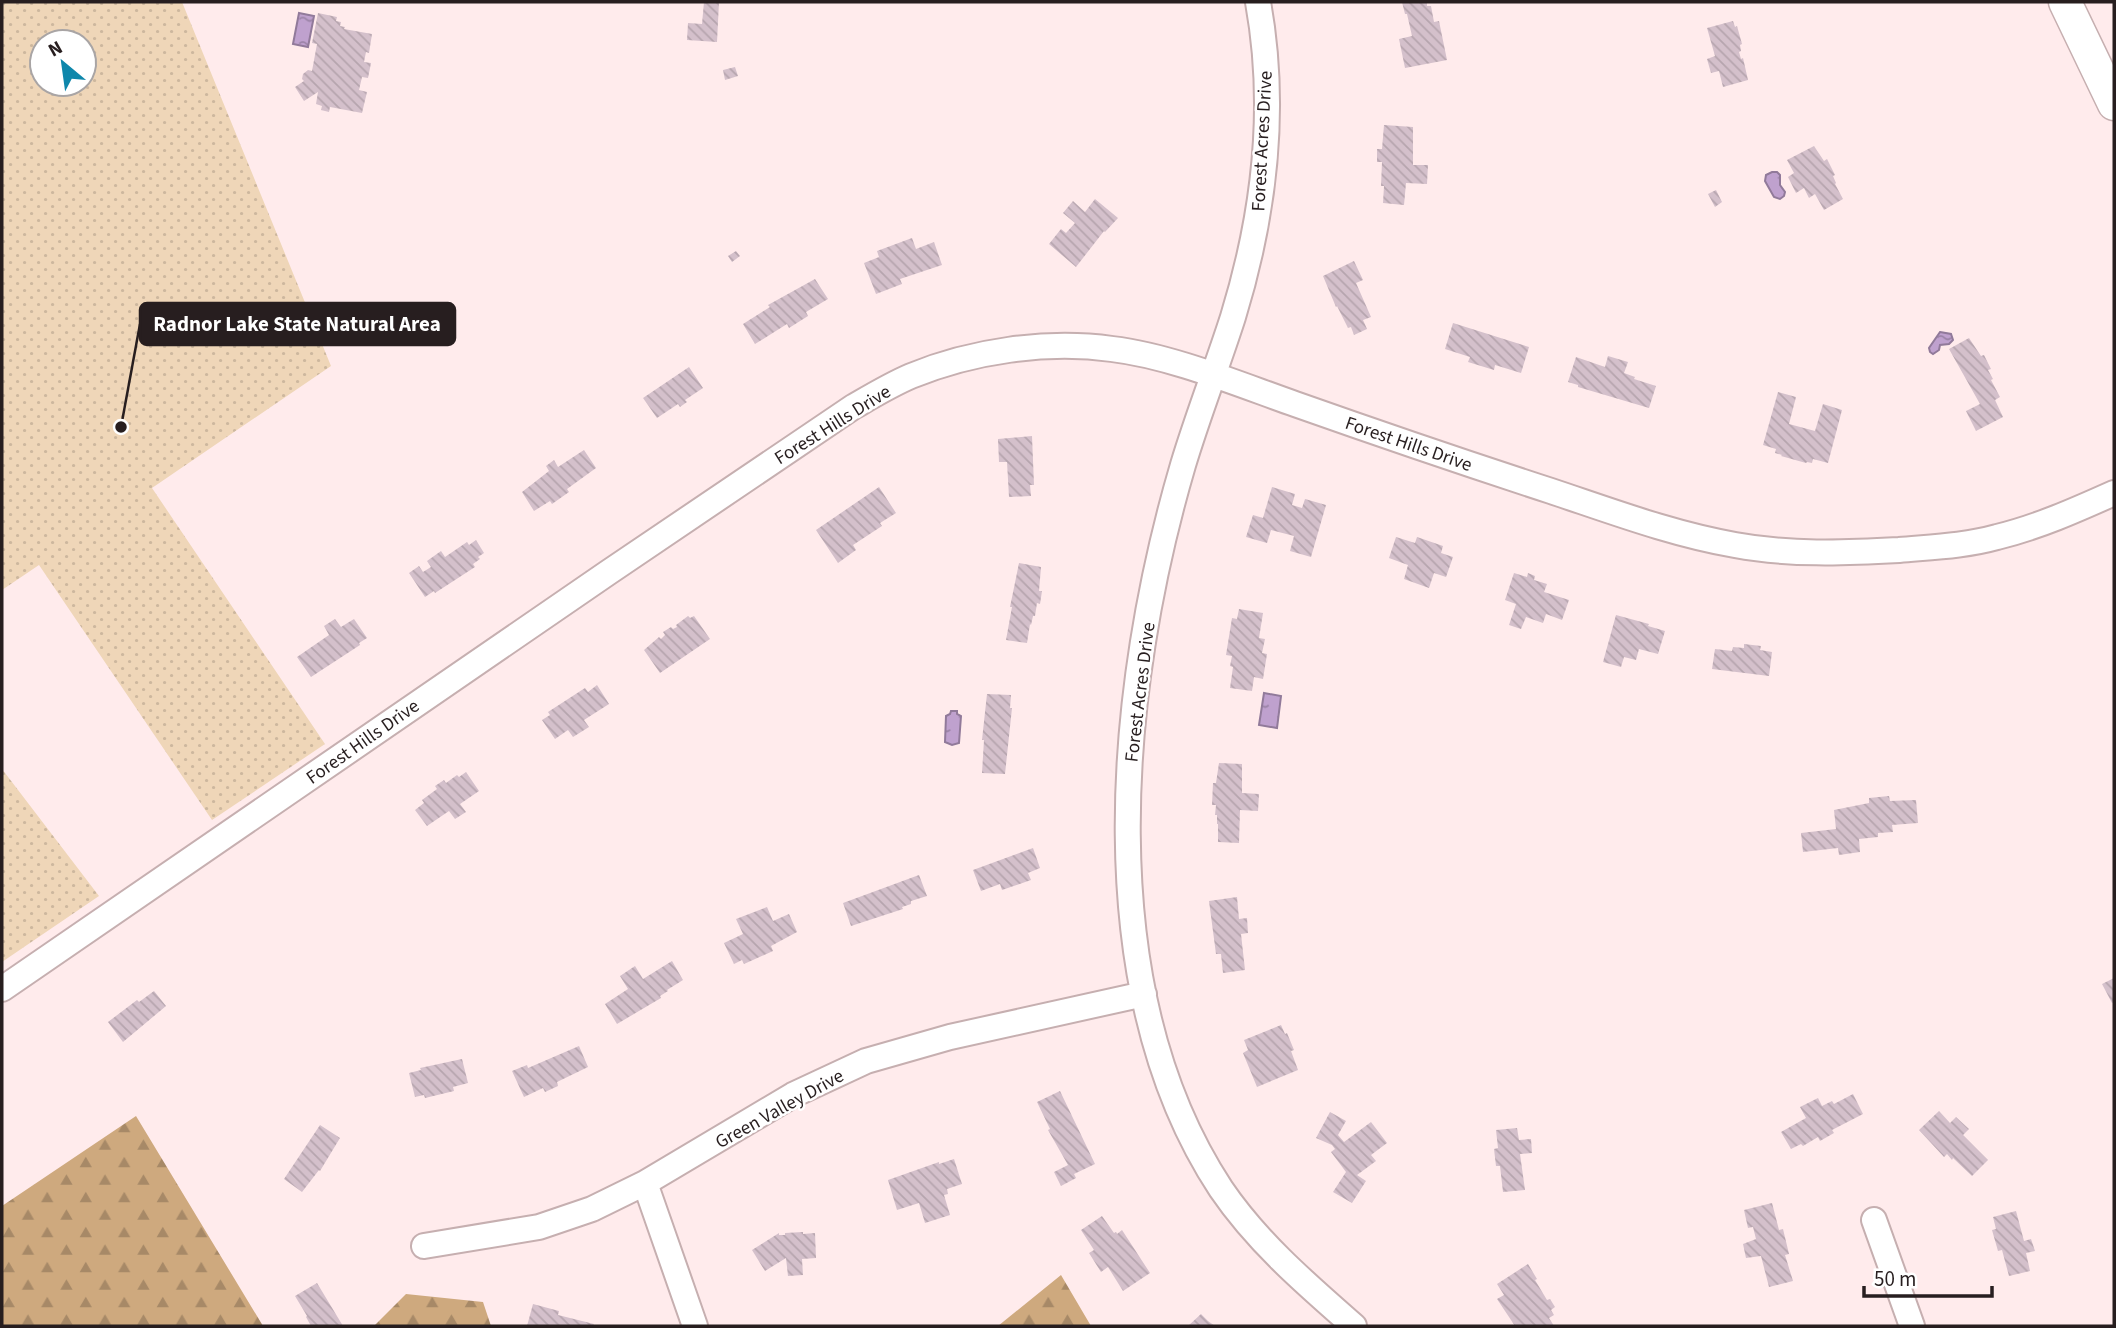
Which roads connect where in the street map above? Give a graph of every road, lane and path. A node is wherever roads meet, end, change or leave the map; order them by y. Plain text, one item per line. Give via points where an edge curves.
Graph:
1 (1258, 2) edge
2 (2065, 2) edge
3 (2114, 104) edge
4 (1212, 376) junction
5 (2114, 493) edge
6 (2, 989) edge
7 (1144, 994) junction
8 (645, 1184) junction
9 (1874, 1220) dead end
10 (424, 1246) dead end
11 (695, 1326) edge
12 (1354, 1326) edge
13 (1912, 1326) edge

1 - 4 street, Forest Acres Drive via 1267,93 1260,199 1245,276
2 - 3 main road
4 - 5 street, Forest Hills Drive via 1649,523 1762,549 1833,552 1962,544 2025,529
4 - 6 street, Forest Hills Drive via 1112,349 1045,347 972,357 885,388
4 - 7 street, Forest Acres Drive via 1159,558 1133,723 1128,865
7 - 8 street, Green Valley Drive via 950,1037 866,1061 793,1096
7 - 12 street, Forest Acres Drive via 1176,1100 1222,1189 1270,1250
8 - 10 street, Green Valley Drive via 539,1227
8 - 11 street
9 - 13 street

